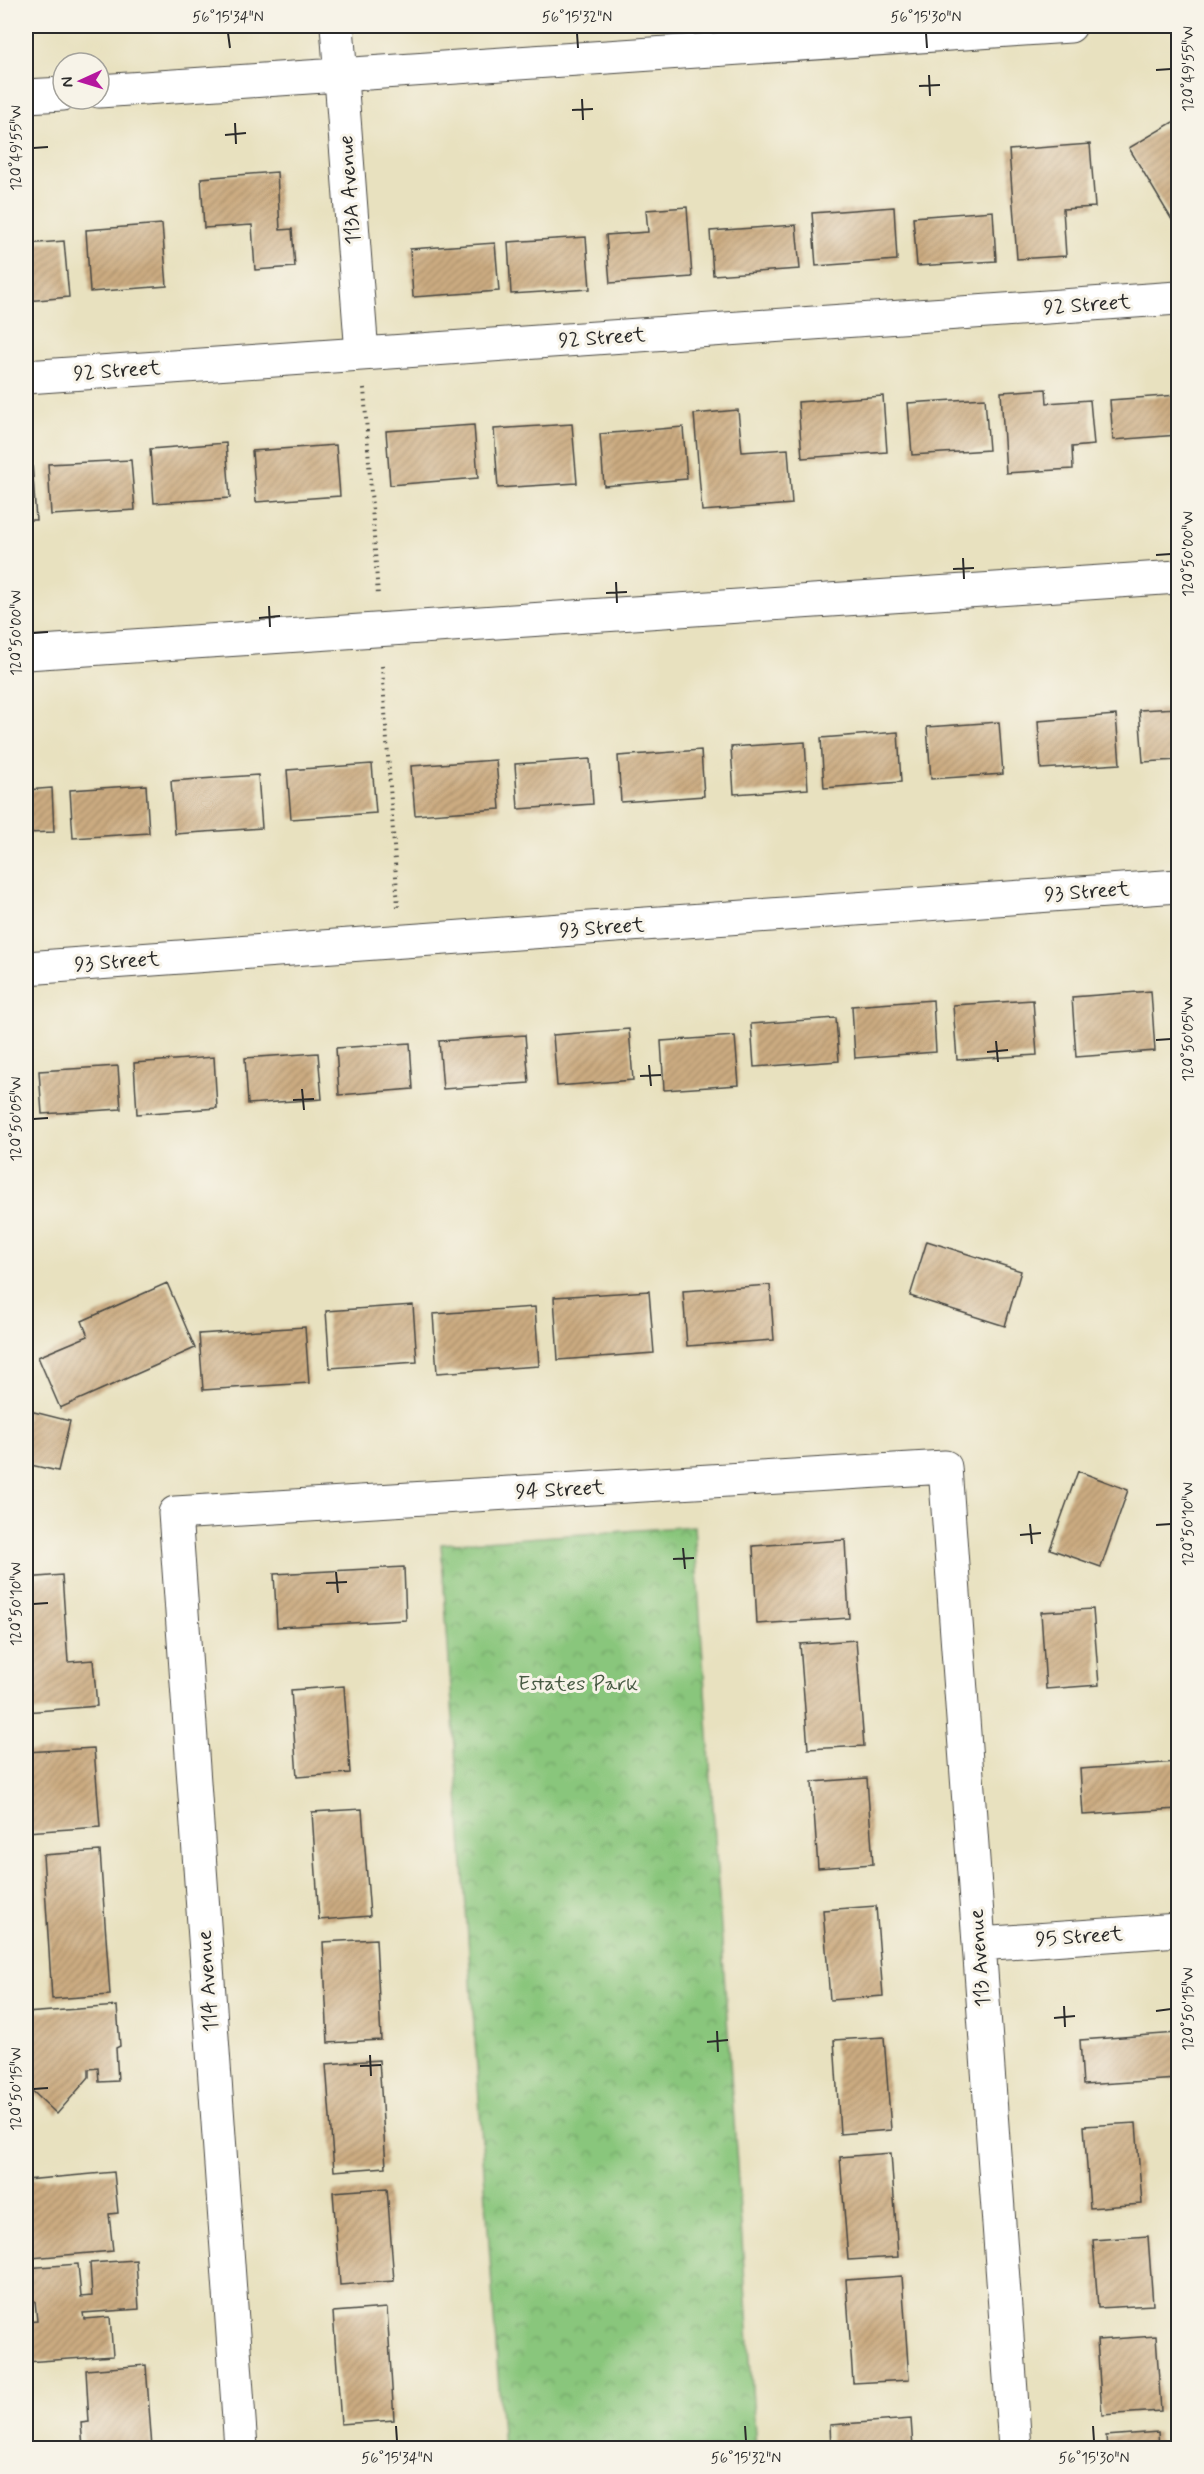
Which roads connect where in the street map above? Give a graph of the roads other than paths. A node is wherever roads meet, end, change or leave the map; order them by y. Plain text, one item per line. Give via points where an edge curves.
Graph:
1 (337, 26) edge
2 (1070, 26) edge
3 (341, 74) junction
4 (111, 90) edge
5 (51, 95) edge
6 (26, 96) edge
7 (1179, 298) edge
8 (362, 354) junction
9 (26, 377) edge
10 (1179, 577) edge
11 (26, 653) edge
12 (1179, 886) edge
13 (26, 968) edge
14 (945, 1467) joint
15 (175, 1513) joint
16 (1179, 1930) edge
17 (979, 1944) junction
18 (241, 2448) edge
19 (1015, 2448) edge

1 - 3 street, 113A Avenue
2 - 3 street
3 - 4 street
3 - 8 street, 113A Avenue
5 - 6 street
7 - 8 street, 92 Street
8 - 9 street, 92 Street
10 - 11 street
12 - 13 street, 93 Street
14 - 15 street, 94 Street
14 - 17 street, 113 Avenue
15 - 18 street, 114 Avenue
16 - 17 street, 95 Street
17 - 19 street, 113 Avenue

